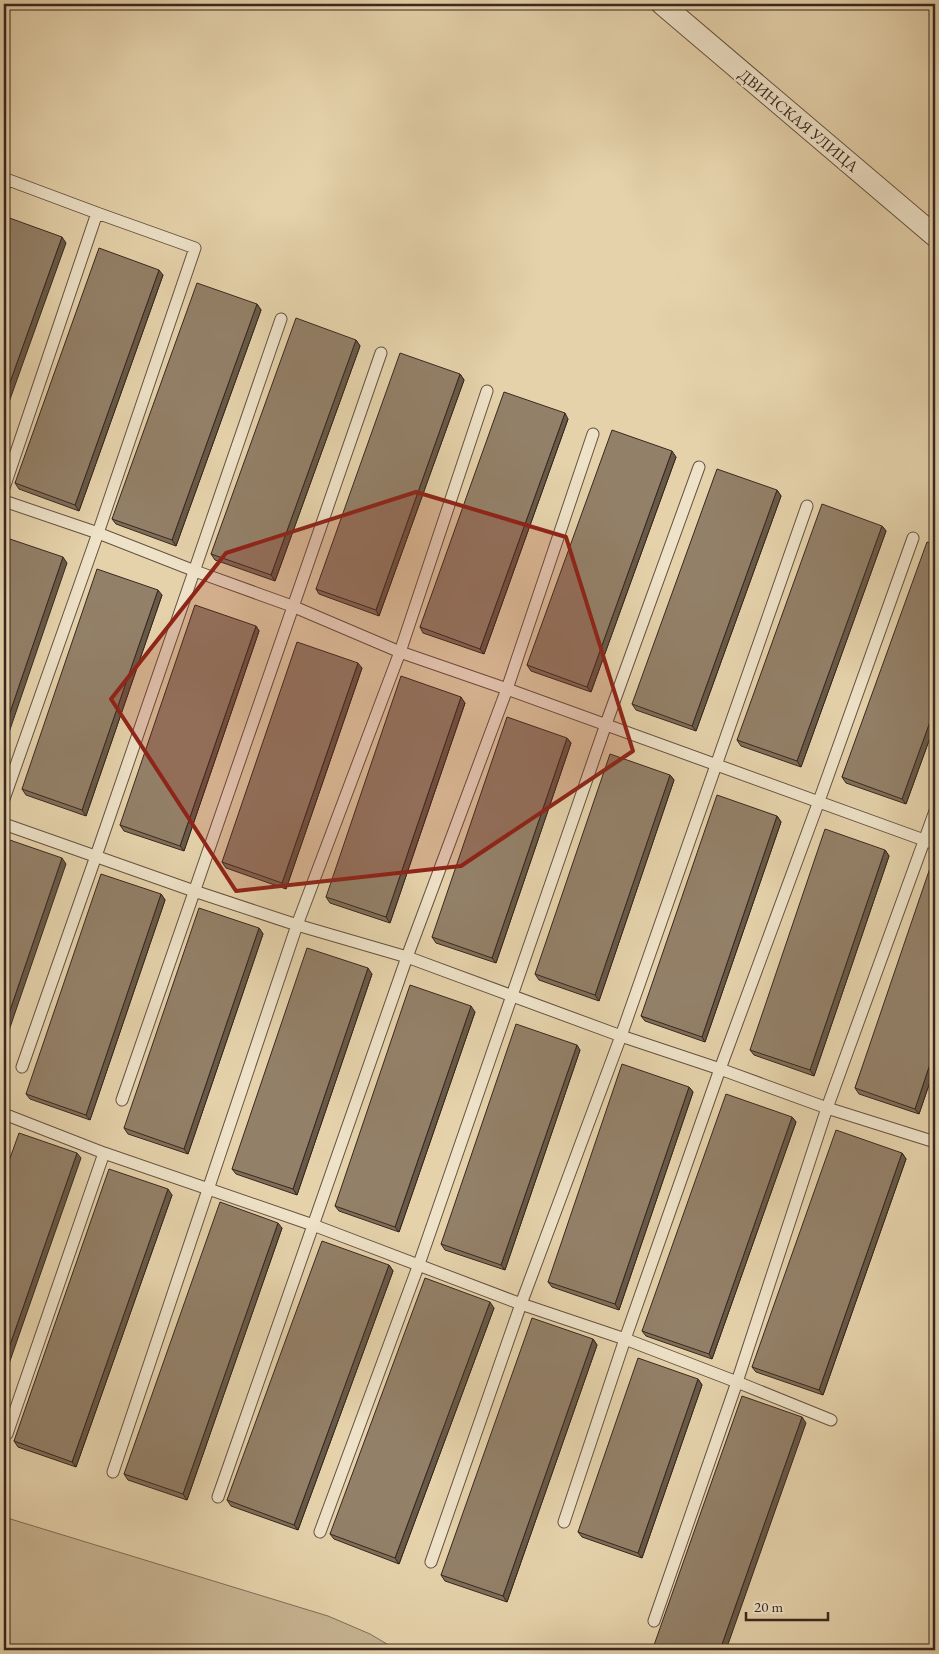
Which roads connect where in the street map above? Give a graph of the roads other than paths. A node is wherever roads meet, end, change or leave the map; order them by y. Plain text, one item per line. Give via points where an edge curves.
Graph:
1 (662, 4) edge
2 (5, 182) edge
3 (96, 213) junction
4 (935, 236) edge
5 (281, 319) dead end
6 (381, 353) dead end
7 (486, 390) dead end
8 (593, 434) dead end
9 (699, 467) dead end
10 (4, 488) edge
11 (4, 501) edge
12 (807, 506) dead end
13 (98, 533) junction
14 (913, 538) dead end
15 (195, 571) junction
16 (292, 606) junction
17 (400, 652) junction
18 (507, 689) junction
19 (606, 724) junction
20 (716, 764) junction
21 (4, 799) edge
22 (819, 801) junction
23 (935, 811) edge
24 (4, 824) edge
25 (930, 842) edge
26 (96, 856) junction
27 (194, 891) junction
28 (297, 925) junction
29 (406, 957) junction
30 (513, 996) junction
31 (621, 1036) junction
32 (22, 1067) dead end
33 (720, 1069) junction
34 (122, 1100) dead end
35 (827, 1108) junction
36 (4, 1116) edge
37 (935, 1142) edge
38 (104, 1153) junction
39 (208, 1189) junction
40 (313, 1225) junction
41 (419, 1264) junction
42 (521, 1304) junction
43 (625, 1339) junction
44 (737, 1382) junction
45 (831, 1420) dead end
46 (7, 1434) dead end
47 (113, 1472) dead end
48 (218, 1498) dead end
49 (564, 1522) dead end
50 (320, 1532) dead end
51 (431, 1562) dead end
52 (654, 1621) dead end

1 - 4 street, ДВИНСКАЯ УЛИЦА
2 - 3 lane
3 - 10 lane
3 - 13 lane via 195,248
5 - 15 lane
6 - 16 lane
7 - 17 lane
8 - 18 lane
9 - 19 lane
11 - 13 lane
12 - 20 lane
13 - 15 lane
13 - 21 lane
14 - 22 lane
15 - 16 lane
15 - 26 lane
16 - 17 lane
16 - 27 lane
17 - 18 lane
17 - 28 lane
18 - 19 lane
18 - 29 lane
19 - 20 lane
19 - 30 lane
20 - 22 lane
20 - 31 lane
22 - 25 lane
22 - 33 lane
23 - 25 lane
24 - 26 lane
25 - 35 lane
26 - 27 lane
26 - 32 lane
27 - 28 lane
27 - 34 lane
28 - 29 lane
28 - 39 lane
29 - 30 lane
29 - 40 lane
30 - 31 lane
30 - 41 lane
31 - 33 lane
31 - 42 lane
33 - 35 lane
33 - 43 lane
35 - 37 lane
35 - 44 lane
36 - 38 lane
38 - 39 lane
38 - 46 lane
39 - 40 lane
39 - 47 lane
40 - 41 lane
40 - 48 lane
41 - 42 lane
41 - 50 lane
42 - 43 lane
42 - 51 lane
43 - 44 lane
43 - 49 lane
44 - 45 lane
44 - 52 lane

